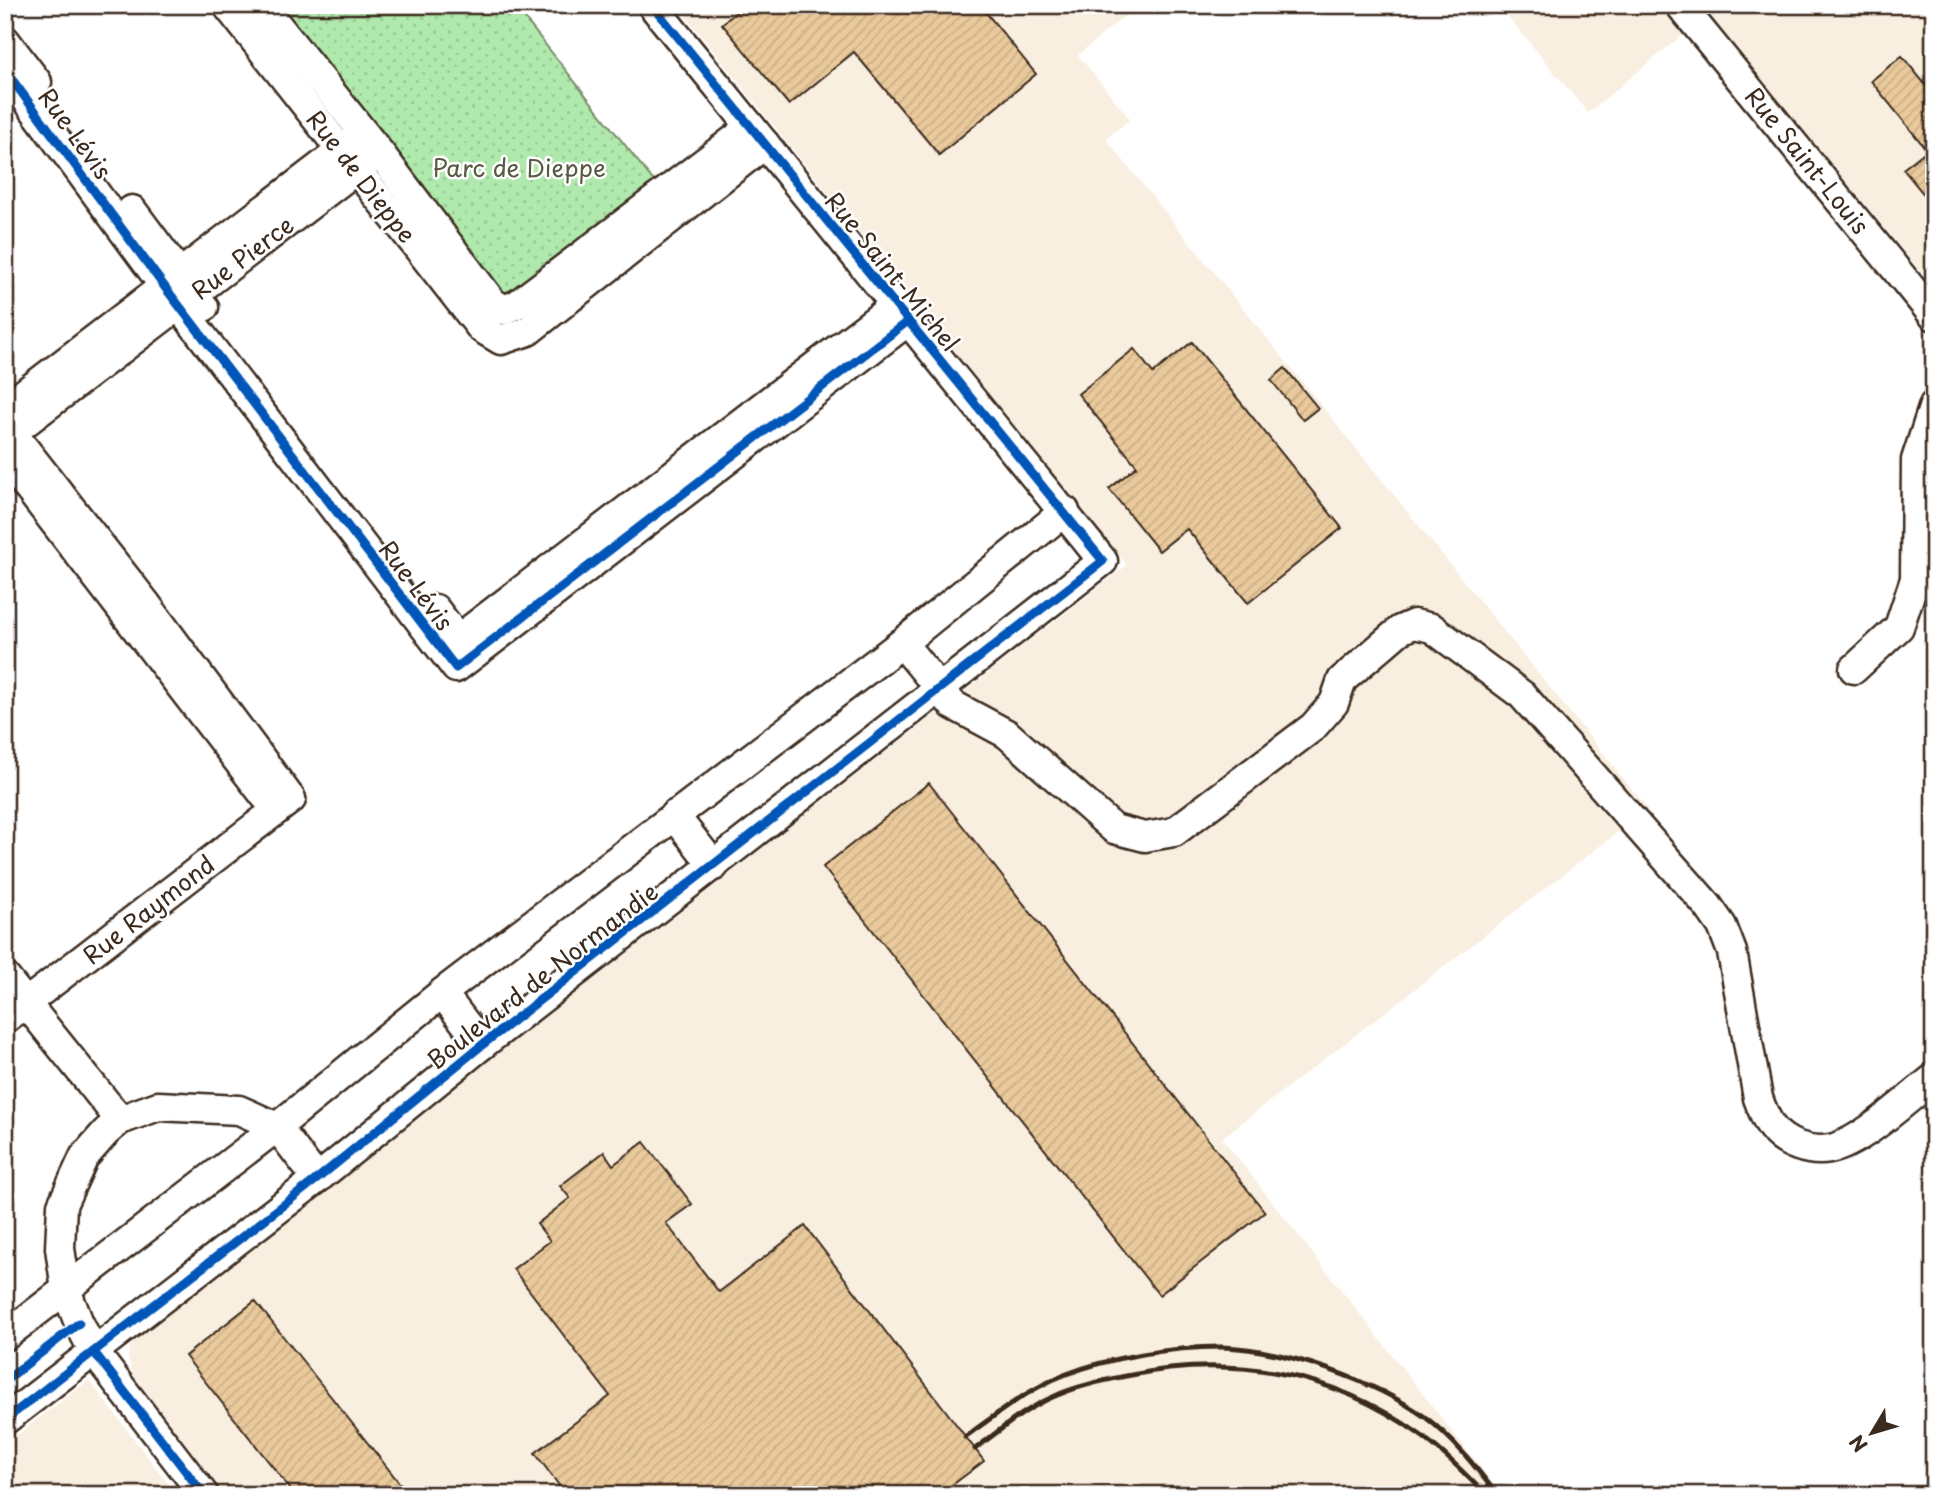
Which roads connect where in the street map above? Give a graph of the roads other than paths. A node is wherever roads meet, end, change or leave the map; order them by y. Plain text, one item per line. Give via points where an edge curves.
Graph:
1 (227, 5) edge
2 (261, 5) edge
3 (652, 5) edge
4 (1681, 5) edge
5 (5, 40) edge
6 (5, 70) edge
7 (30, 88) junction
8 (758, 135) junction
9 (360, 151) junction
10 (180, 290) junction
11 (504, 310) junction
12 (902, 313) junction
13 (1934, 316) edge
14 (501, 340) junction
15 (1934, 405) edge
16 (7, 432) edge
17 (317, 469) junction
18 (681, 482) junction
19 (1065, 511) junction
20 (1103, 561) joint
21 (458, 639) junction
22 (902, 643) junction
23 (456, 668) junction
24 (1854, 668) dead end
25 (939, 690) junction
26 (674, 814) junction
27 (714, 866) junction
28 (442, 993) junction
29 (10, 1001) edge
30 (482, 1045) junction
31 (1934, 1078) edge
32 (113, 1126) junction
33 (276, 1127) junction
34 (317, 1179) junction
35 (66, 1290) junction
36 (5, 1336) edge
37 (94, 1352) junction
38 (5, 1420) edge
39 (204, 1495) edge

1 - 9 street, Rue de Dieppe
2 - 9 street, Rue de Dieppe
3 - 8 street, Rue Saint-Michel
4 - 13 street, Rue Saint-Louis
5 - 7 street, Rue Lévis
6 - 7 street, Rue Lévis
7 - 10 street, Rue Lévis
8 - 11 street
8 - 12 street, Rue Saint-Michel
8 - 14 street via 528,331
9 - 10 street, Rue Pierce
9 - 11 street, Rue de Dieppe via 492,302
9 - 14 street, Rue de Dieppe via 481,328
10 - 16 street, Rue Pierce
10 - 17 street, Rue Lévis
11 - 14 street
12 - 18 street, Rue Lévis
12 - 19 street, Rue Saint-Michel
15 - 24 street via 1916,460 1915,579 1899,627
16 - 29 street, Rue Raymond via 278,798
17 - 21 street, Rue Lévis
17 - 23 street, Rue Lévis
18 - 21 street, Rue Lévis
18 - 23 street, Rue Lévis
19 - 20 street, Rue Saint-Michel
19 - 22 street, Boulevard de Normandie
20 - 25 street, Boulevard de Normandie
21 - 23 street, Rue Lévis
22 - 25 street
22 - 26 street, Boulevard de Normandie
25 - 27 street, Boulevard de Normandie
25 - 31 street via 953,705 1007,734 1114,829 1145,837 1174,832 1312,727 1334,703 1342,680 1400,630 1414,624 1432,628 1522,695 1722,926 1732,952 1758,1098 1776,1135 1811,1150 1832,1149 1859,1136
26 - 27 street
26 - 28 street, Boulevard de Normandie
27 - 30 street, Boulevard de Normandie
28 - 30 street, Boulevard de Normandie
28 - 33 street, Boulevard de Normandie
29 - 32 street
30 - 34 street, Boulevard de Normandie
32 - 33 street via 158,1106 239,1110
32 - 35 street via 84,1157 62,1205 60,1248
33 - 34 street
33 - 35 street, Boulevard de Normandie
34 - 37 street, Boulevard de Normandie
35 - 36 street, Boulevard de Normandie
35 - 37 street
37 - 38 street, Boulevard de Normandie
37 - 39 street

